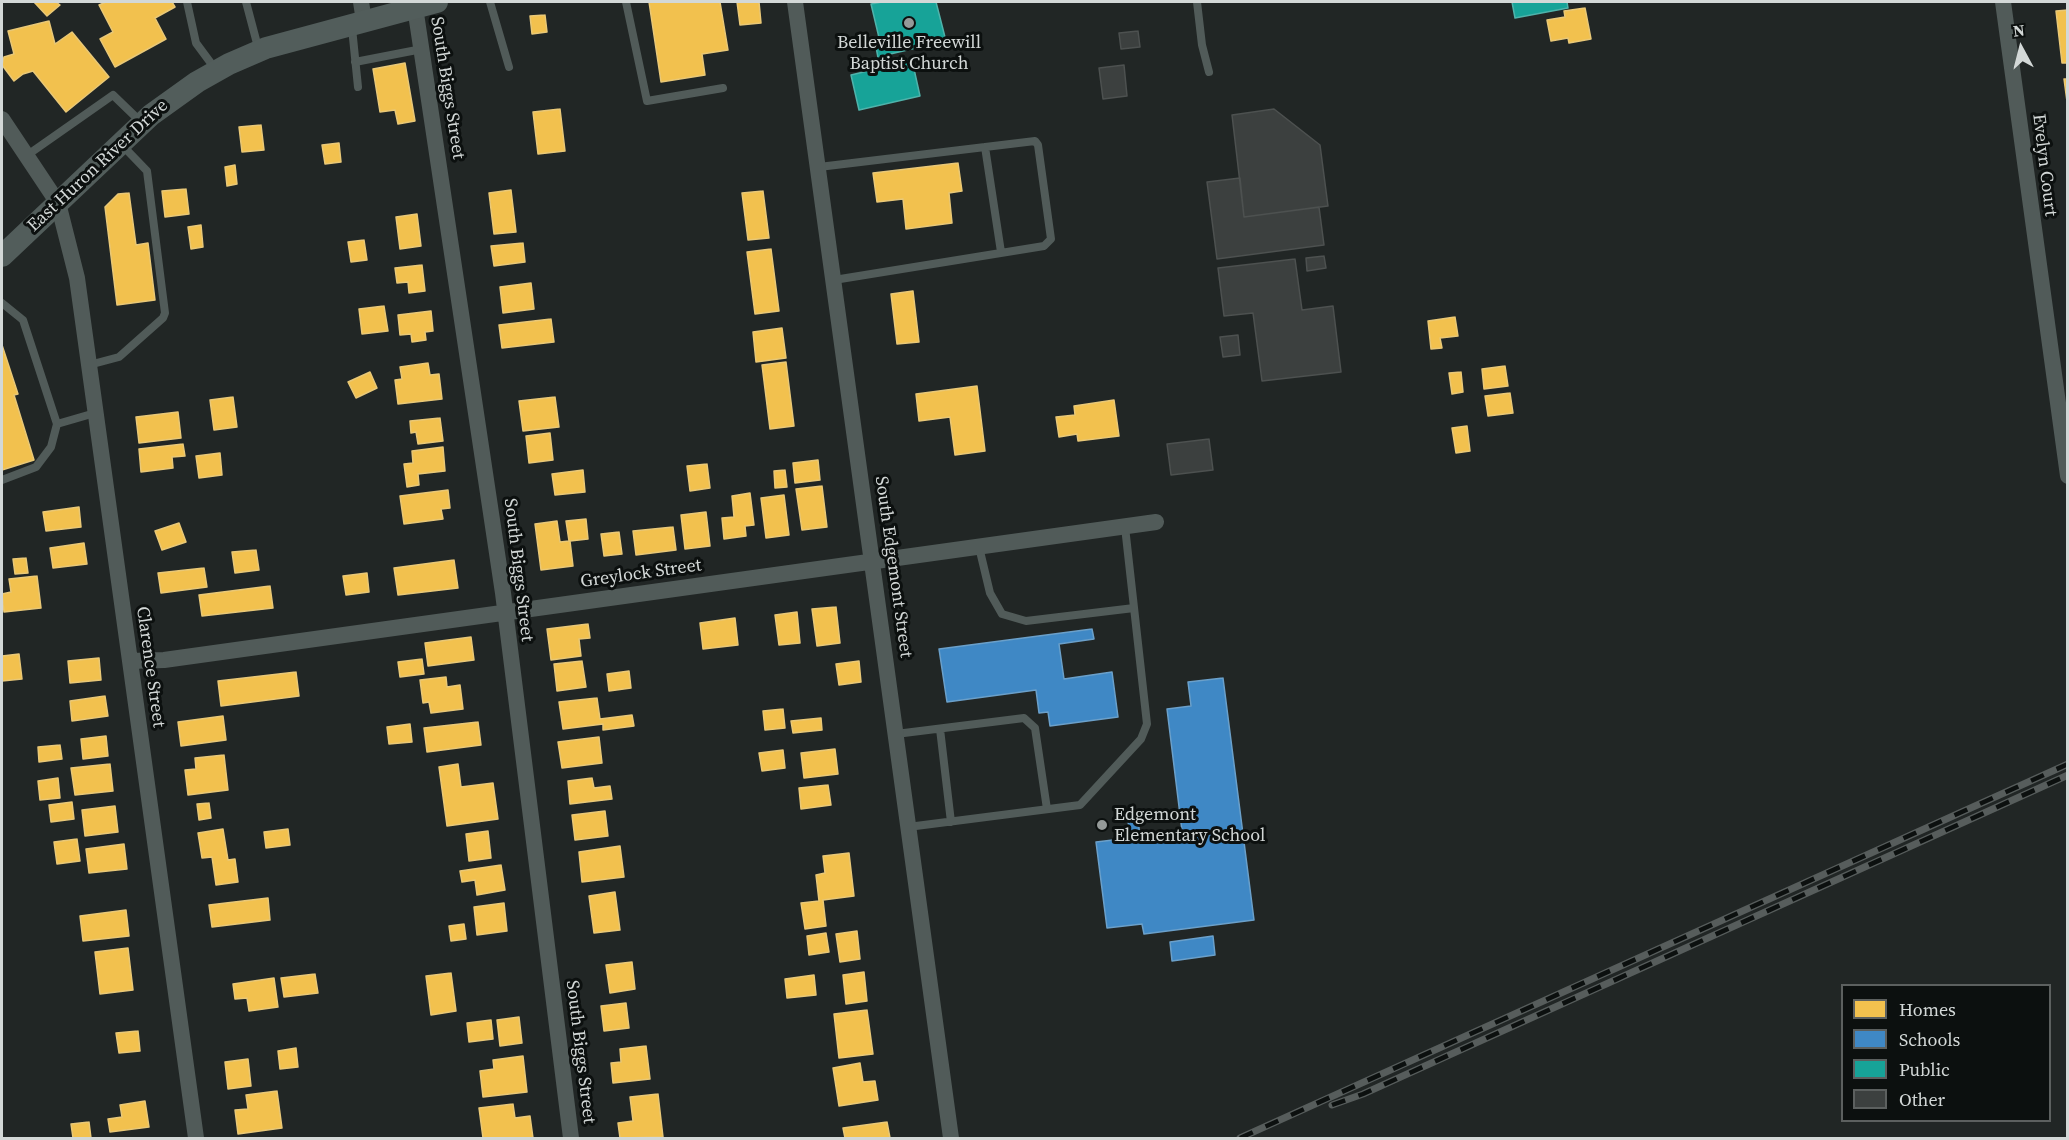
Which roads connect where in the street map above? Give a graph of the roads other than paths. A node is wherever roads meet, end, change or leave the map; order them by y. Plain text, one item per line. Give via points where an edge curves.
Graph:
1 (187, 2) edge
2 (246, 2) edge
3 (490, 2) edge
4 (626, 2) edge
5 (795, 2) edge
6 (1197, 2) edge
7 (2003, 2) edge
8 (426, 4) edge
9 (359, 16) edge
10 (422, 49) junction
11 (260, 51) junction
12 (355, 62) junction
13 (509, 67) dead end
14 (217, 71) junction
15 (1209, 72) dead end
16 (358, 87) dead end
17 (723, 88) dead end
18 (2, 119) edge
19 (142, 123) junction
20 (121, 143) junction
21 (985, 147) junction
22 (26, 156) junction
23 (819, 167) junction
24 (58, 202) junction
25 (1001, 252) junction
26 (2, 256) edge
27 (834, 280) junction
28 (2, 303) edge
29 (89, 365) junction
30 (95, 413) junction
31 (57, 424) junction
32 (2067, 476) edge
33 (2, 480) edge
34 (1156, 522) dead end
35 (1125, 527) junction
36 (979, 547) junction
37 (872, 561) junction
38 (1134, 608) junction
39 (504, 614) junction
40 (130, 662) junction
41 (940, 729) junction
42 (896, 734) junction
43 (1047, 809) junction
44 (951, 822) junction
45 (908, 827) junction
46 (196, 1138) edge
47 (571, 1138) edge
48 (951, 1138) edge

1 - 14 lane via 196,43
2 - 11 lane
3 - 13 lane
4 - 17 lane via 647,101
5 - 23 street, South Edgemont Street
6 - 15 lane
7 - 32 street, Evelyn Court
8 - 9 main road, East Huron River Drive
8 - 10 street, South Biggs Street
9 - 11 main road, East Huron River Drive
9 - 12 lane
10 - 12 lane
10 - 39 street, South Biggs Street
11 - 14 main road, East Huron River Drive
12 - 16 lane
14 - 19 main road, East Huron River Drive via 174,97
18 - 22 street
19 - 20 main road, East Huron River Drive
19 - 22 lane via 113,95
20 - 24 main road, East Huron River Drive
20 - 29 lane via 147,171 165,313 118,357
21 - 23 lane
21 - 25 lane
21 - 25 lane via 1031,141 1038,145 1051,239 1044,246
22 - 24 street
23 - 27 street, South Edgemont Street
24 - 26 main road, East Huron River Drive
24 - 29 street, Clarence Street via 77,278
25 - 27 lane
27 - 37 street, South Edgemont Street
28 - 31 lane via 23,320
29 - 30 street, Clarence Street
30 - 31 lane
30 - 40 street, Clarence Street
31 - 33 lane via 51,447 36,467
34 - 35 street, Greylock Street
35 - 36 street, Greylock Street
35 - 38 lane
36 - 37 street, Greylock Street
36 - 38 lane via 990,593 1002,614 1026,621
37 - 39 street, Greylock Street
37 - 42 street, South Edgemont Street
38 - 43 lane via 1147,724 1141,739 1080,805
39 - 40 street, Greylock Street
39 - 47 street, South Biggs Street
40 - 46 street, Clarence Street
41 - 42 lane
41 - 43 lane via 1024,718 1035,728
41 - 44 lane
42 - 45 street, South Edgemont Street
43 - 44 lane
44 - 45 lane
45 - 48 street, South Edgemont Street

